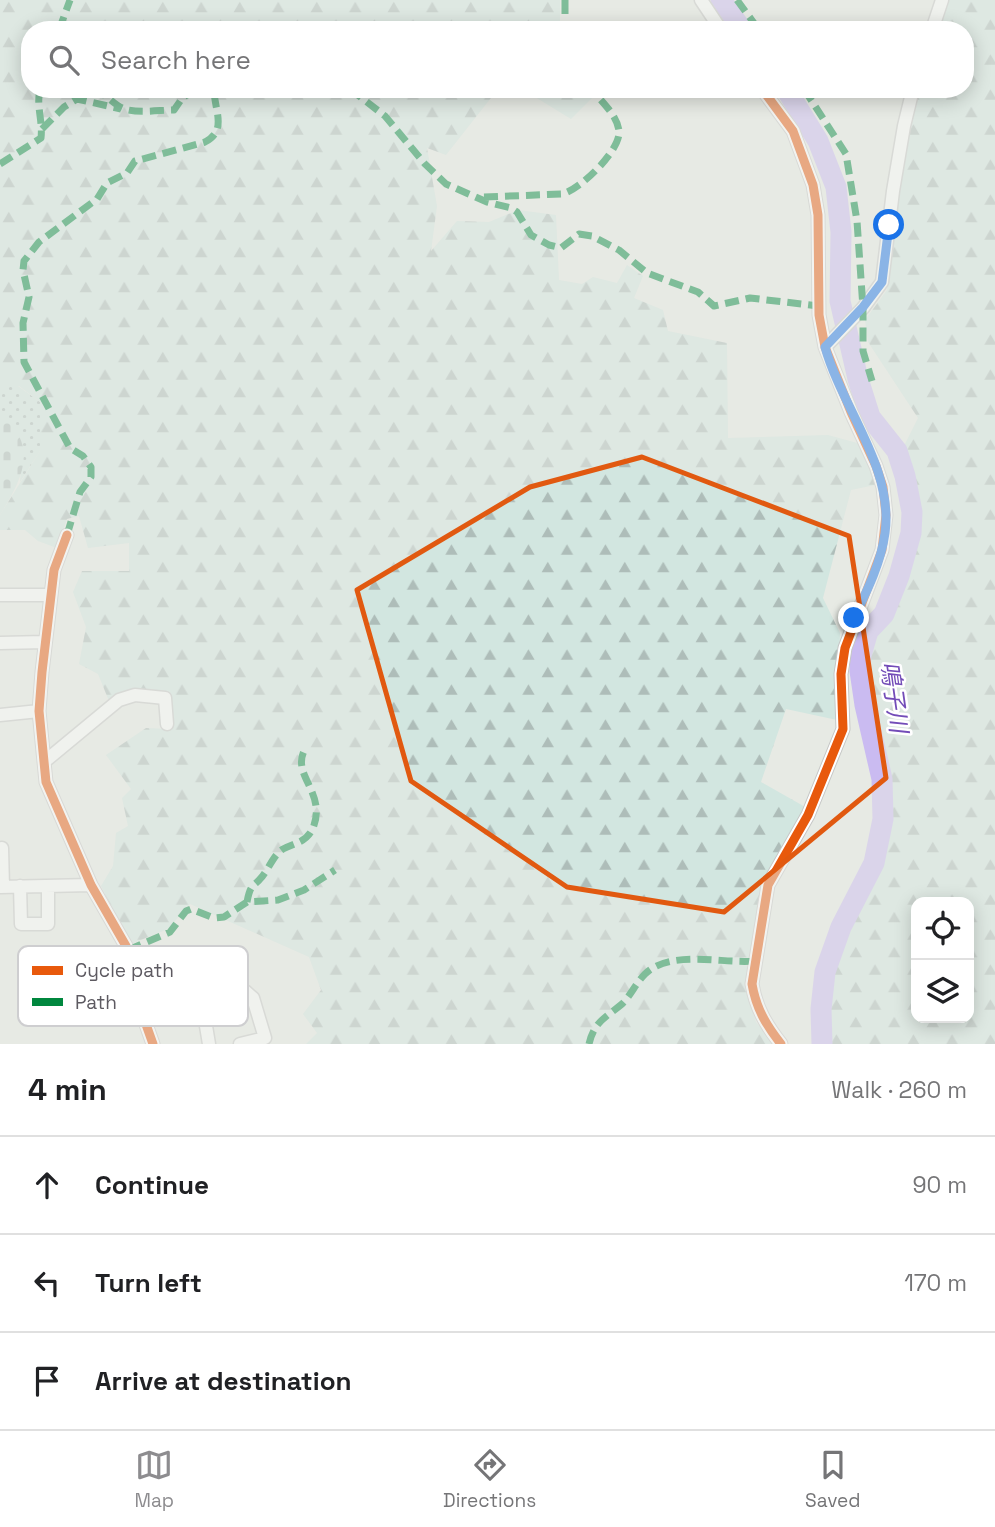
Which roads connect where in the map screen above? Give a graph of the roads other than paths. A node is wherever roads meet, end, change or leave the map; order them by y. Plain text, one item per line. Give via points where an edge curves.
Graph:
1 (701, 0) edge
2 (942, 0) edge
3 (715, 21) edge
4 (935, 21) edge
5 (769, 98) edge
6 (912, 98) edge
7 (825, 347) junction
8 (67, 535) dead end
9 (0, 595) edge
10 (50, 595) junction
11 (45, 642) junction
12 (0, 643) edge
13 (39, 711) junction
14 (0, 715) edge
15 (167, 724) dead end
16 (44, 762) junction
17 (2, 848) dead end
18 (48, 886) junction
19 (91, 886) junction
20 (1, 887) edge
21 (20, 887) junction
22 (126, 946) edge
23 (248, 994) edge
24 (147, 1026) edge
25 (206, 1026) edge
26 (153, 1044) edge
27 (209, 1044) edge
28 (240, 1044) edge
29 (781, 1044) edge

1 - 3 street
2 - 4 street
5 - 7 street via 793,131 813,185
6 - 7 street via 882,282
7 - 29 street via 883,487 886,532 845,648 841,674 844,729 808,815 768,885 752,984 764,1023
8 - 10 street
9 - 10 street
10 - 11 street
11 - 12 street
11 - 13 street
13 - 14 street
13 - 16 street
15 - 16 street via 165,698 135,695 119,700
16 - 19 street via 46,782
17 - 20 street
18 - 19 street
18 - 21 street
18 - 21 street via 48,924 21,925
19 - 22 street
20 - 21 street
23 - 28 street via 265,1038
24 - 26 street
25 - 27 street

